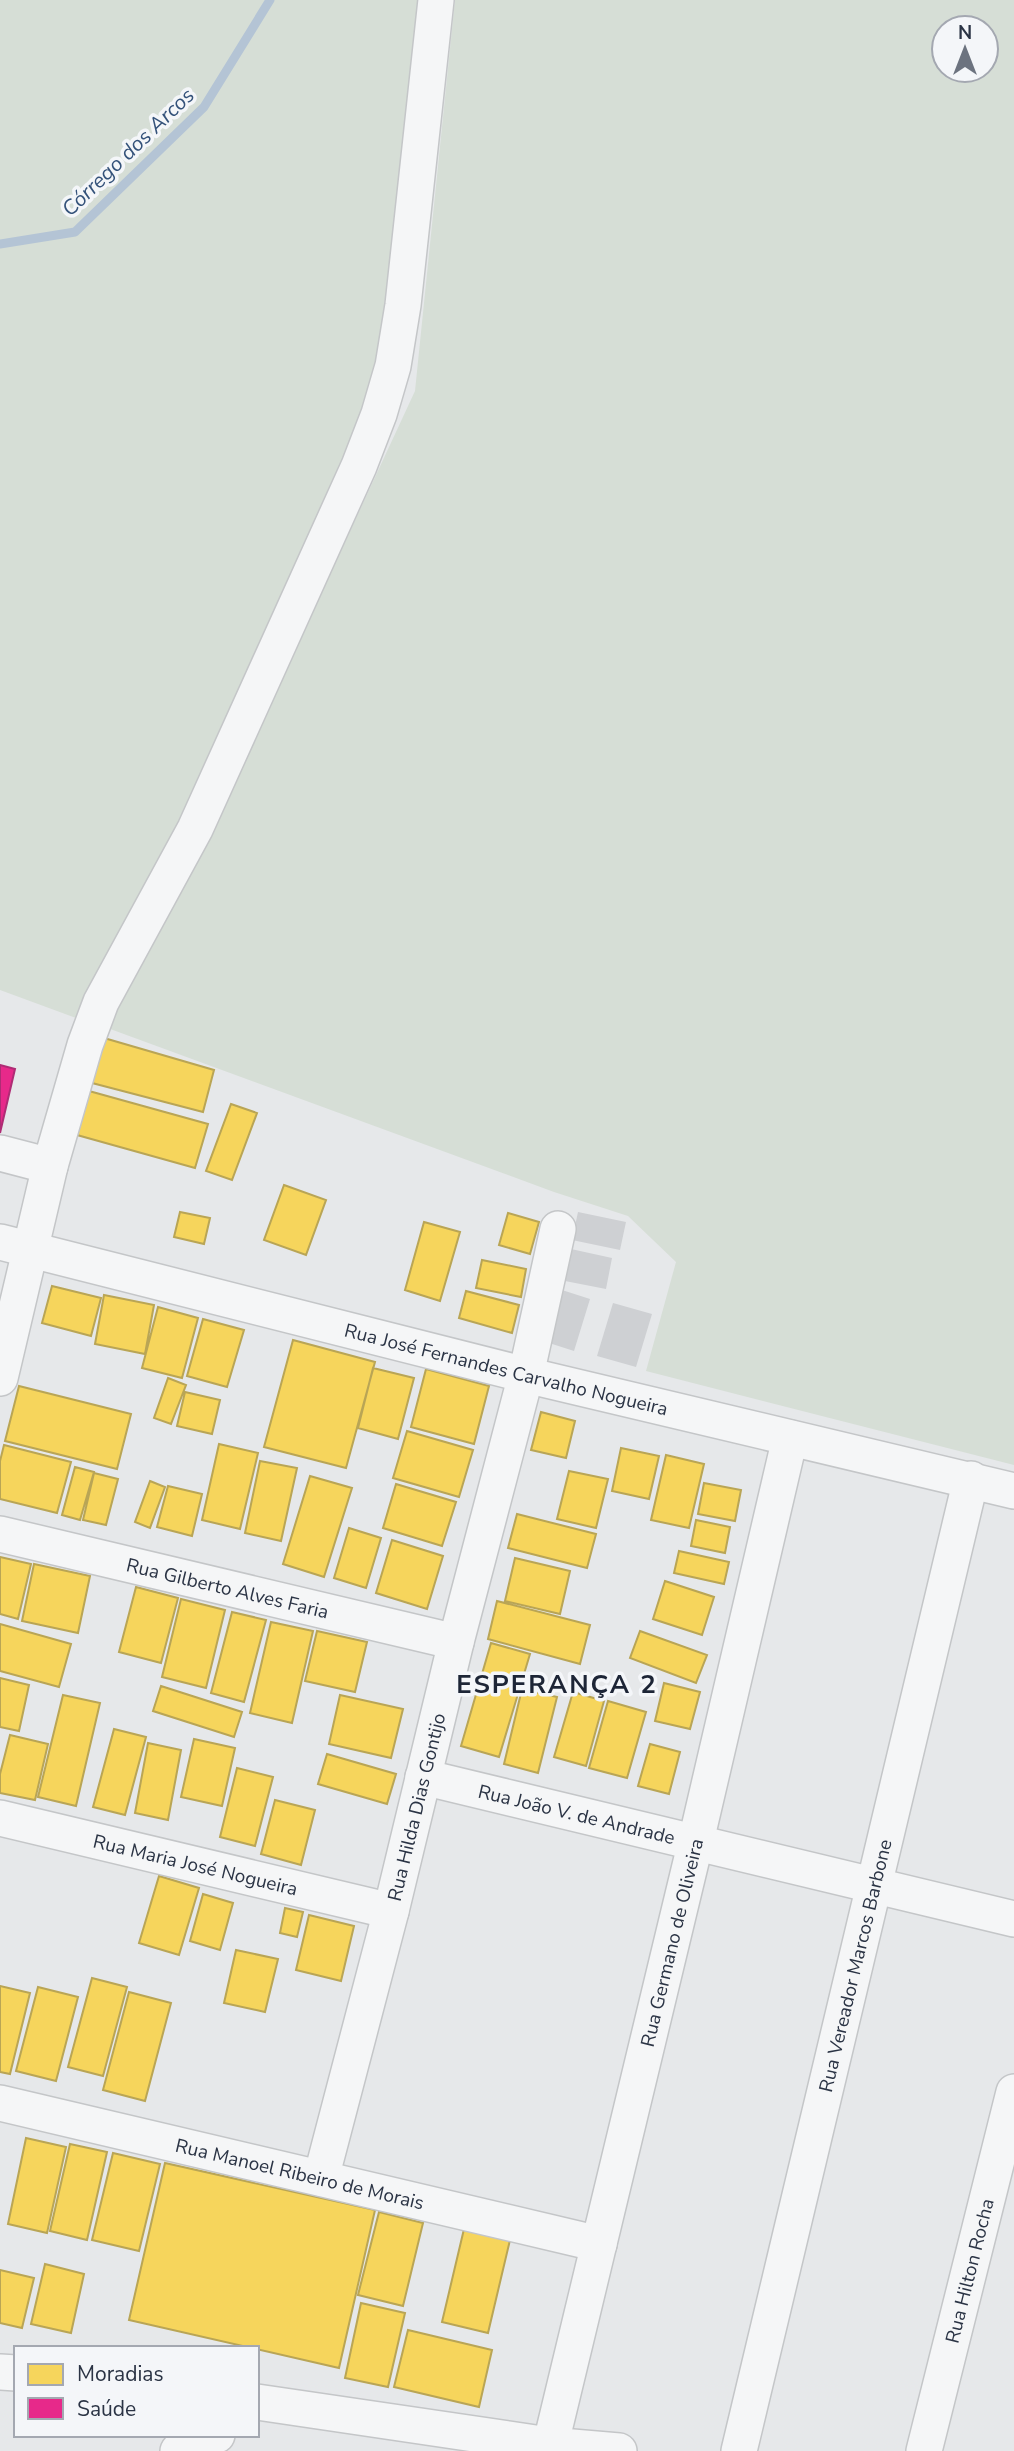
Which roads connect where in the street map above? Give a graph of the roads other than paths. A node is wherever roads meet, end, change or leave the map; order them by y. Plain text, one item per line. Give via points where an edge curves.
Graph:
1 (436, 0) edge
2 (0, 1153) edge
3 (50, 1166) junction
4 (558, 1229) dead end
5 (16, 1246) edge
6 (526, 1375) junction
7 (0, 1378) edge
8 (790, 1438) junction
9 (971, 1479) junction
10 (1014, 1491) edge
11 (0, 1534) edge
12 (456, 1642) junction
13 (423, 1776) junction
14 (0, 1818) edge
15 (696, 1841) junction
16 (875, 1884) junction
17 (391, 1911) junction
18 (1014, 1919) edge
19 (1014, 2092) edge
20 (0, 2103) edge
21 (321, 2178) junction
22 (599, 2244) junction
23 (259, 2402) edge
24 (212, 2437) edge
25 (549, 2448) edge
26 (178, 2451) edge
27 (619, 2451) edge
28 (739, 2451) edge
29 (924, 2451) edge

1 - 3 street via 403,305 379,414 195,829 101,1002
2 - 3 street
3 - 5 street
4 - 6 street, Rua Hilda Dias Gontijo
5 - 6 street, Rua José Fernandes Carvalho Nogueira
5 - 7 street
6 - 8 street, Rua José Fernandes Carvalho Nogueira
6 - 12 street, Rua Hilda Dias Gontijo
8 - 9 street, Rua José Fernandes Carvalho Nogueira
8 - 15 street, Rua Germano de Oliveira
9 - 10 street, Rua José Fernandes Carvalho Nogueira
9 - 16 street, Rua Vereador Marcos Barbone
11 - 12 street, Rua Gilberto Alves Faria
12 - 13 street, Rua Hilda Dias Gontijo
13 - 15 street, Rua João V. de Andrade
13 - 17 street, Rua Hilda Dias Gontijo
14 - 17 street, Rua Maria José Nogueira
15 - 16 street, Rua João V. de Andrade
15 - 22 street, Rua Germano de Oliveira
16 - 18 street, Rua João V. de Andrade
16 - 28 street, Rua Vereador Marcos Barbone
17 - 21 street, Rua Hilda Dias Gontijo
19 - 29 street, Rua Hilton Rocha
20 - 21 street, Rua Manoel Ribeiro de Morais
21 - 22 street, Rua Manoel Ribeiro de Morais
22 - 25 street, Rua Germano de Oliveira
23 - 25 street
24 - 26 street
25 - 27 street

